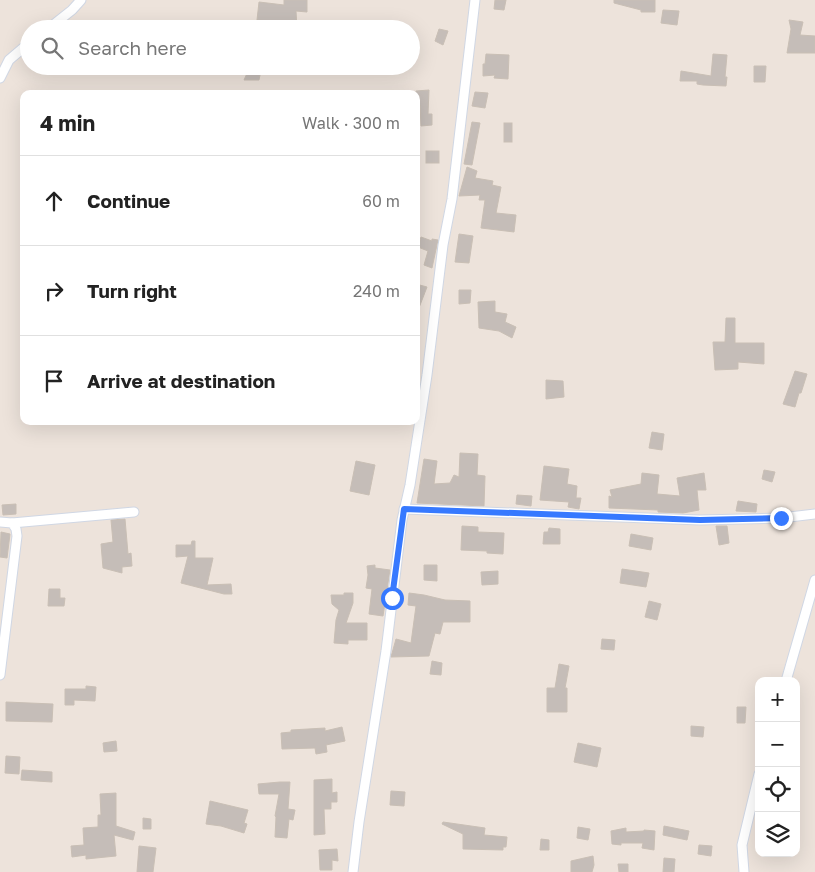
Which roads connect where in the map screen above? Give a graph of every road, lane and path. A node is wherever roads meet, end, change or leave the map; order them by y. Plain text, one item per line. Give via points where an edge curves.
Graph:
1 (81, 0) edge
2 (475, 0) edge
3 (59, 20) edge
4 (20, 51) edge
5 (0, 78) edge
6 (420, 420) edge
7 (419, 425) edge
8 (404, 509) junction
9 (134, 512) dead end
10 (815, 514) edge
11 (0, 522) edge
12 (12, 523) junction
13 (815, 580) edge
14 (0, 676) edge
15 (787, 677) edge
16 (755, 791) edge
17 (353, 872) edge
18 (744, 872) edge

1 - 3 street
2 - 6 street via 454,182
4 - 5 street via 9,60
7 - 8 street
8 - 10 street via 700,520
8 - 17 street
9 - 12 street
11 - 12 street
12 - 14 street via 16,536
13 - 15 street
16 - 18 street via 742,845

